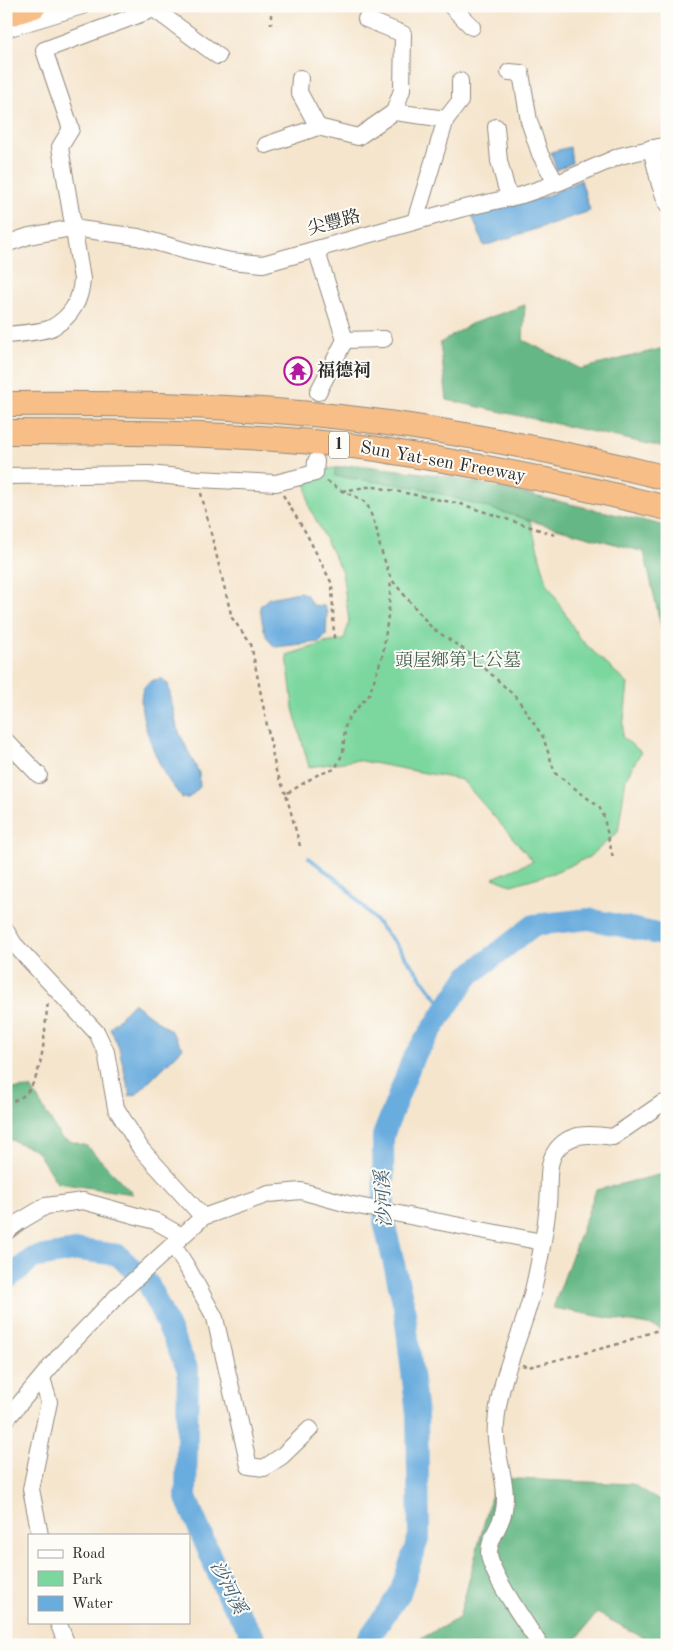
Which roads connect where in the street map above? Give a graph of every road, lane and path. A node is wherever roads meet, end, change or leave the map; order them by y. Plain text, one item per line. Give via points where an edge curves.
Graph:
1 (34, 6) edge
2 (82, 6) edge
3 (271, 6) edge
4 (451, 6) edge
5 (6, 15) edge
6 (366, 19) dead end
7 (271, 25) dead end
8 (472, 28) dead end
9 (6, 30) edge
10 (218, 56) dead end
11 (509, 72) dead end
12 (300, 78) dead end
13 (460, 81) dead end
14 (394, 112) junction
15 (446, 119) junction
16 (496, 126) dead end
17 (318, 127) junction
18 (266, 145) dead end
19 (659, 146) edge
20 (662, 177) edge
21 (556, 183) junction
22 (509, 198) junction
23 (667, 204) edge
24 (416, 221) junction
25 (72, 228) junction
26 (6, 244) edge
27 (316, 249) junction
28 (6, 335) edge
29 (384, 339) dead end
30 (346, 340) junction
31 (318, 392) dead end
32 (6, 404) edge
33 (6, 432) edge
34 (315, 467) joint
35 (6, 476) edge
36 (667, 478) edge
37 (198, 479) junction
38 (276, 483) junction
39 (342, 490) junction
40 (667, 508) edge
41 (558, 536) dead end
42 (391, 579) junction
43 (334, 639) dead end
44 (6, 740) edge
45 (39, 774) dead end
46 (286, 794) junction
47 (300, 846) dead end
48 (613, 858) dead end
49 (6, 931) edge
50 (51, 985) junction
51 (667, 1103) edge
52 (6, 1104) edge
53 (203, 1217) junction
54 (6, 1232) edge
55 (542, 1242) junction
56 (174, 1244) junction
57 (667, 1331) edge
58 (509, 1360) junction
59 (42, 1378) junction
60 (6, 1420) edge
61 (310, 1429) dead end
62 (40, 1534) edge
63 (59, 1624) edge
64 (67, 1645) edge
65 (540, 1645) edge

1 - 5 highway
2 - 9 street
3 - 7 path
4 - 8 street
6 - 14 street via 403,34 402,90
10 - 25 street via 154,9 44,50 71,129 60,147
11 - 21 street via 521,73 540,154
12 - 17 street via 299,92
13 - 15 street via 460,101
14 - 15 street
14 - 17 street via 358,137
15 - 24 street
16 - 22 street via 499,161
17 - 18 street
19 - 20 street
19 - 21 street, 尖豐路 via 620,156
20 - 23 street
21 - 22 street, 尖豐路
22 - 24 street, 尖豐路
24 - 27 street, 尖豐路
25 - 26 street, 尖豐路
25 - 27 street, 尖豐路 via 138,237 231,261 263,264
25 - 28 street via 82,279 81,294 73,310 52,328
27 - 30 street
29 - 30 street
30 - 31 street
32 - 36 highway, Sun Yat-sen Freeway / 1 via 202,407 372,421 476,436
33 - 40 highway, Sun Yat-sen Freeway / 1 via 202,435 371,448 586,488
34 - 38 street
34 - 39 path
35 - 37 street via 148,474
37 - 38 street
37 - 46 path via 232,618 251,644 276,771
38 - 43 path via 332,584
39 - 41 path via 375,487 462,504
39 - 42 path via 366,504
42 - 46 path via 383,654 369,695 345,726 343,753 335,769 317,775
42 - 48 path via 432,628 466,651 517,698 543,737 555,773 599,807
44 - 45 street
46 - 47 path
49 - 50 street
50 - 52 path via 43,1058 24,1095
50 - 53 street via 97,1033 106,1052 116,1108 141,1149
51 - 55 street via 613,1137 580,1135 560,1145 550,1164
53 - 55 street via 269,1194 301,1191 348,1204
53 - 56 street
54 - 56 street via 46,1206 84,1201 155,1221
55 - 58 street via 528,1307
56 - 59 street via 119,1294
56 - 61 street via 215,1318 249,1466 264,1468
57 - 58 path via 655,1331 616,1345 529,1367
58 - 65 street via 495,1426 504,1511 489,1553 495,1572
59 - 60 street
59 - 62 street via 49,1402 31,1488
63 - 64 street

